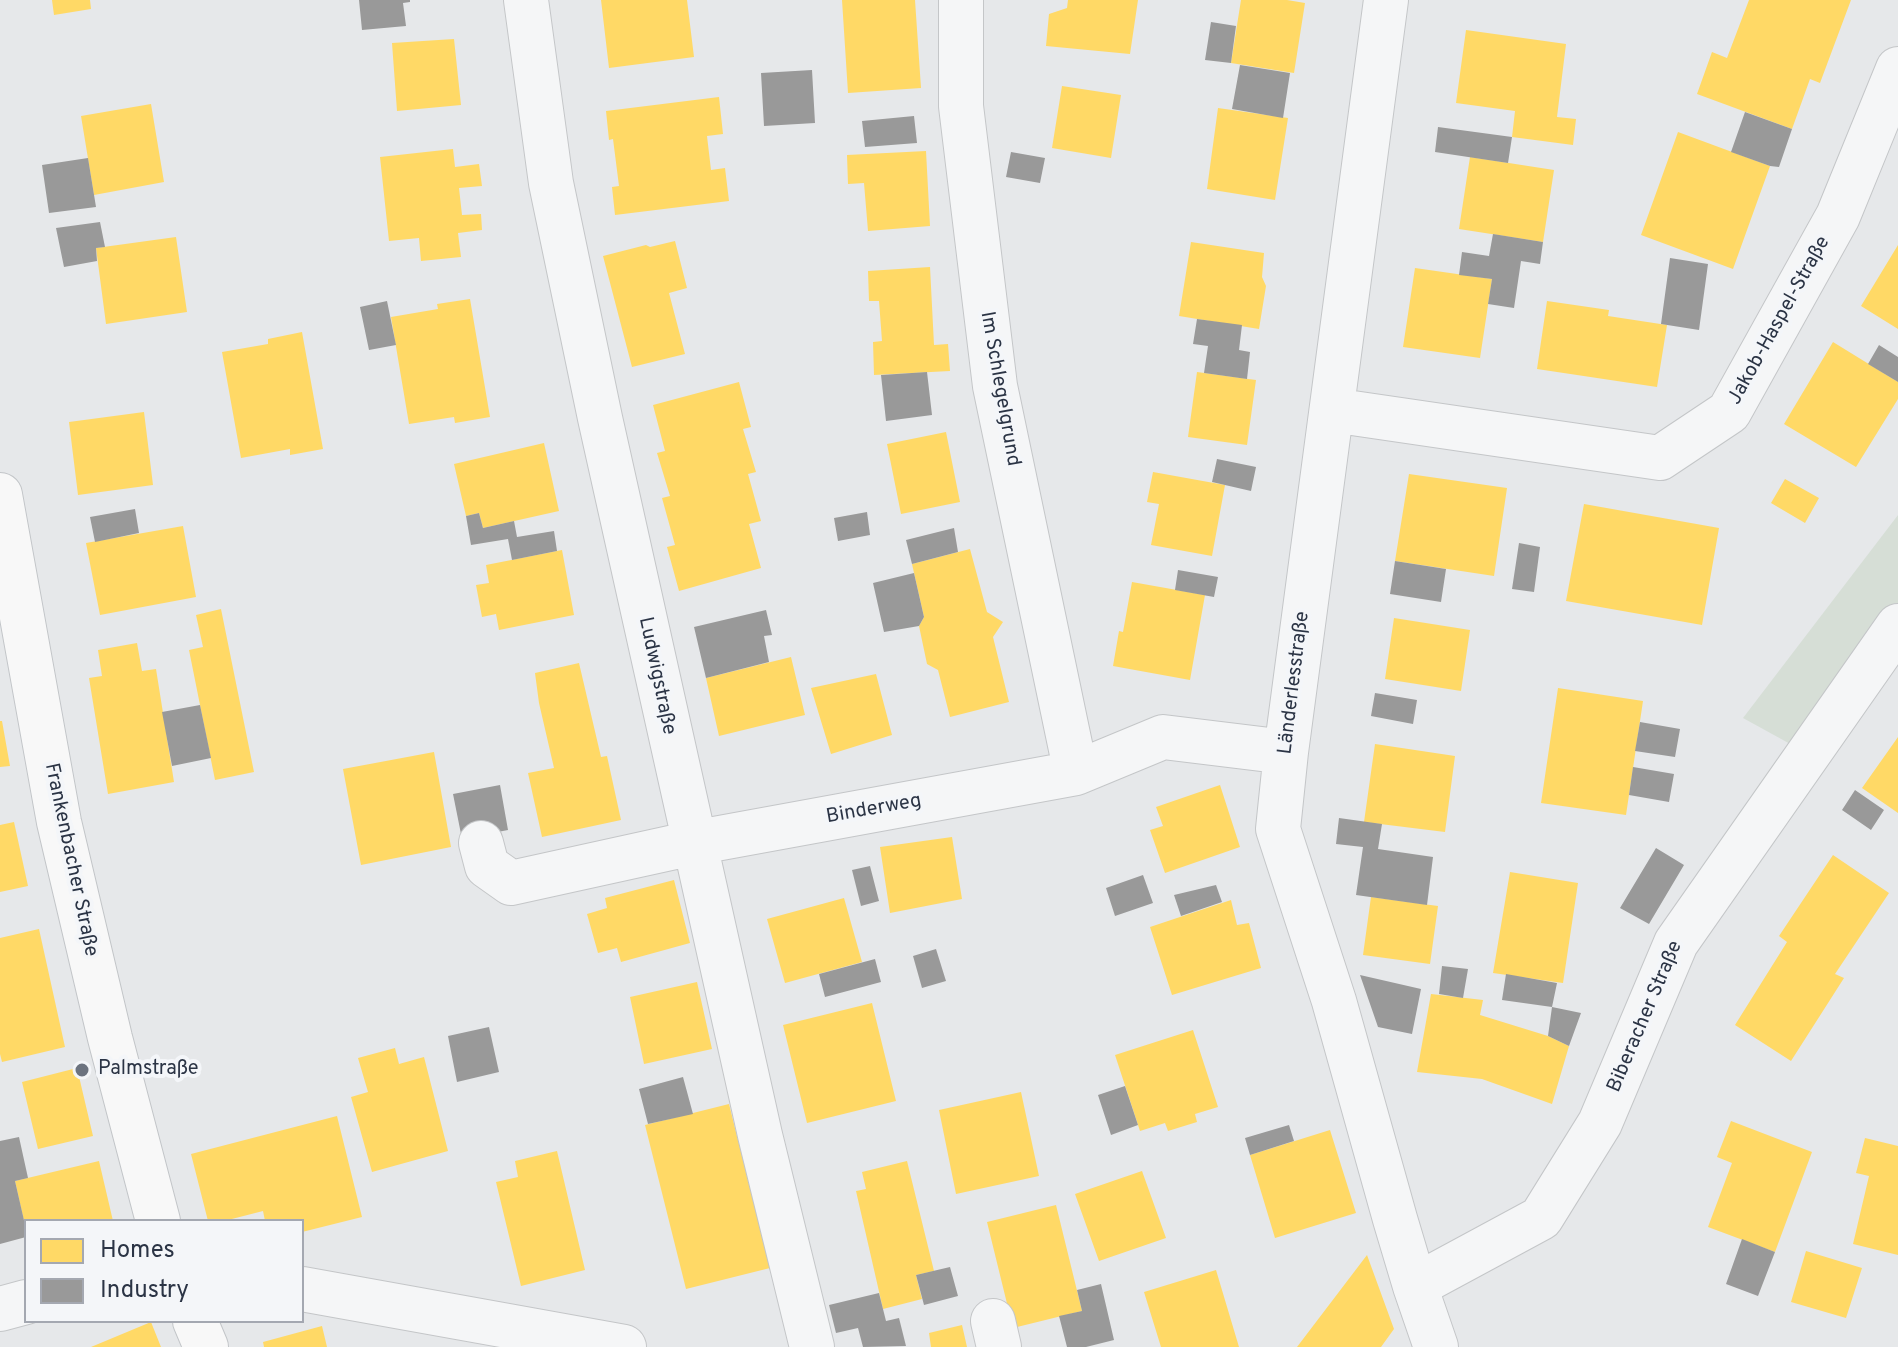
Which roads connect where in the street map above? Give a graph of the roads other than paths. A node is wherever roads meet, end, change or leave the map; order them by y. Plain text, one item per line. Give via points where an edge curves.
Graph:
1 (526, 0) edge
2 (961, 0) edge
3 (1386, 0) edge
4 (1898, 69) edge
5 (1332, 410) junction
6 (0, 495) edge
7 (1898, 626) edge
8 (1286, 752) junction
9 (1076, 773) junction
10 (481, 843) dead end
11 (693, 843) junction
12 (157, 1219) edge
13 (1415, 1286) junction
14 (304, 1289) edge
15 (24, 1303) edge
16 (0, 1309) edge
17 (196, 1323) edge
18 (206, 1347) edge
19 (624, 1347) edge
20 (812, 1347) edge
21 (1436, 1347) edge

1 - 11 street, Ludwigstraße via 551,183
2 - 9 street, Im Schlegelgrund via 961,106 995,386
3 - 5 street, Länderlesstraße
4 - 5 street, Jakob-Haspel-Straße via 1838,216 1729,412 1660,458
5 - 8 street, Länderlesstraße
6 - 12 main road, Frankenbacher Straße via 59,822
7 - 13 street, Biberacher Straße via 1676,943 1600,1123 1541,1218
8 - 9 street, Binderweg via 1163,737
8 - 13 street, Länderlesstraße via 1278,829 1334,1001
9 - 11 street, Binderweg
10 - 11 street, Binderweg via 487,866 511,883
11 - 20 street, Ludwigstraße
13 - 21 street, Länderlesstraße
14 - 19 street
15 - 16 street
17 - 18 main road

